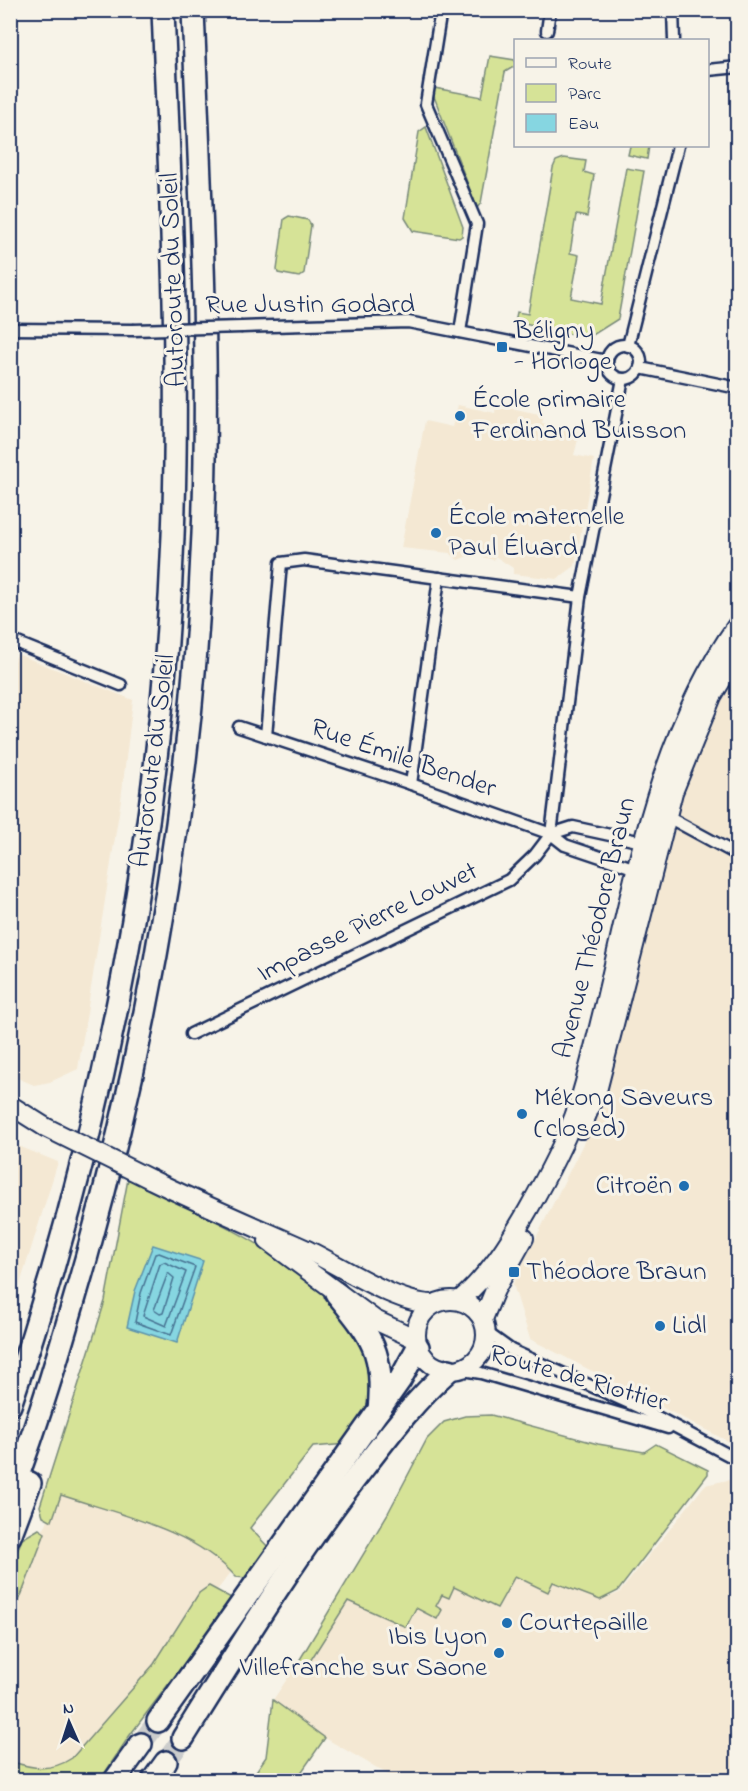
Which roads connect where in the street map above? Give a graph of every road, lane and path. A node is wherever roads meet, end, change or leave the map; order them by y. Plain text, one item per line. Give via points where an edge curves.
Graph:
1 (163, 10) edge
2 (193, 10) edge
3 (441, 10) edge
4 (550, 10) edge
5 (673, 10) edge
6 (547, 31) dead end
7 (674, 39) edge
8 (738, 67) edge
9 (709, 70) edge
10 (678, 147) edge
11 (10, 329) edge
12 (460, 332) junction
13 (628, 346) junction
14 (607, 361) junction
15 (640, 368) junction
16 (622, 379) junction
17 (738, 388) edge
18 (440, 578) junction
19 (580, 597) junction
20 (738, 624) edge
21 (10, 640) edge
22 (737, 654) edge
23 (121, 685) dead end
24 (239, 727) dead end
25 (266, 736) junction
26 (411, 784) junction
27 (668, 817) junction
28 (551, 834) junction
29 (652, 844) junction
30 (738, 855) edge
31 (645, 872) junction
32 (191, 1034) dead end
33 (138, 1046) junction
34 (10, 1105) edge
35 (10, 1118) edge
36 (44, 1127) junction
37 (75, 1190) junction
38 (253, 1228) junction
39 (336, 1293) junction
40 (460, 1300) junction
41 (434, 1304) junction
42 (485, 1326) junction
43 (417, 1343) junction
44 (10, 1362) edge
45 (453, 1370) junction
46 (10, 1405) edge
47 (379, 1410) junction
48 (686, 1432) junction
49 (738, 1460) edge
50 (10, 1497) edge
51 (10, 1536) edge
52 (158, 1720) tunnel mouth
53 (183, 1738) tunnel mouth
54 (141, 1744) tunnel mouth
55 (166, 1762) tunnel mouth
56 (115, 1780) edge
57 (153, 1780) edge

1 - 37 highway, Autoroute du Soleil via 175,361 173,536 166,644 149,808 127,951
2 - 33 highway, Autoroute du Soleil via 206,360 200,591 179,811 157,956
3 - 12 street via 426,104 477,224
4 - 6 street
5 - 7 street
8 - 9 street
10 - 13 street
11 - 12 street, Rue Justin Godard, bridge via 133,330 408,322
12 - 14 street, Rue Justin Godard
13 - 14 street via 612,351
13 - 15 street via 640,357
14 - 16 street via 610,371
15 - 16 street via 633,376
15 - 17 street
16 - 19 street
18 - 19 street
18 - 25 street via 304,560 281,563
18 - 26 street
19 - 28 street
20 - 29 main road, Avenue Théodore Braun via 694,696 671,753
21 - 23 street
22 - 27 main road, Avenue Théodore Braun via 692,740
24 - 25 street, Rue Émile Bender
25 - 26 street, Rue Émile Bender
26 - 28 street, Rue Émile Bender
27 - 29 main road, Avenue Théodore Braun
27 - 30 street
28 - 29 street via 573,827
28 - 31 street, Rue Émile Bender via 565,845
28 - 32 street, Impasse Pierre Louvet via 508,880
29 - 31 main road, Avenue Théodore Braun
31 - 40 main road, Avenue Théodore Braun via 571,1124 520,1223 479,1283
31 - 42 main road, Avenue Théodore Braun via 598,1087 557,1178 495,1290
33 - 50 highway, Autoroute du Soleil via 119,1134 71,1312
33 - 51 highway via 113,1180 71,1357
34 - 36 main road
35 - 36 main road
36 - 38 main road, bridge
37 - 44 highway
37 - 46 highway, Autoroute du Soleil
38 - 39 main road
38 - 41 main road via 399,1296 419,1304
39 - 43 main road
39 - 47 highway via 362,1325 378,1358
40 - 41 main road
40 - 42 main road via 471,1305
41 - 43 main road via 418,1322
42 - 45 main road via 482,1352 476,1360
42 - 48 street, Route de Riottier via 511,1350 595,1386
43 - 45 main road via 430,1363
43 - 47 highway via 409,1367
45 - 48 street, Route de Riottier via 482,1373
45 - 53 highway via 404,1416 318,1528 270,1597
47 - 52 highway
48 - 49 street, Route de Riottier
54 - 56 highway
55 - 57 highway

